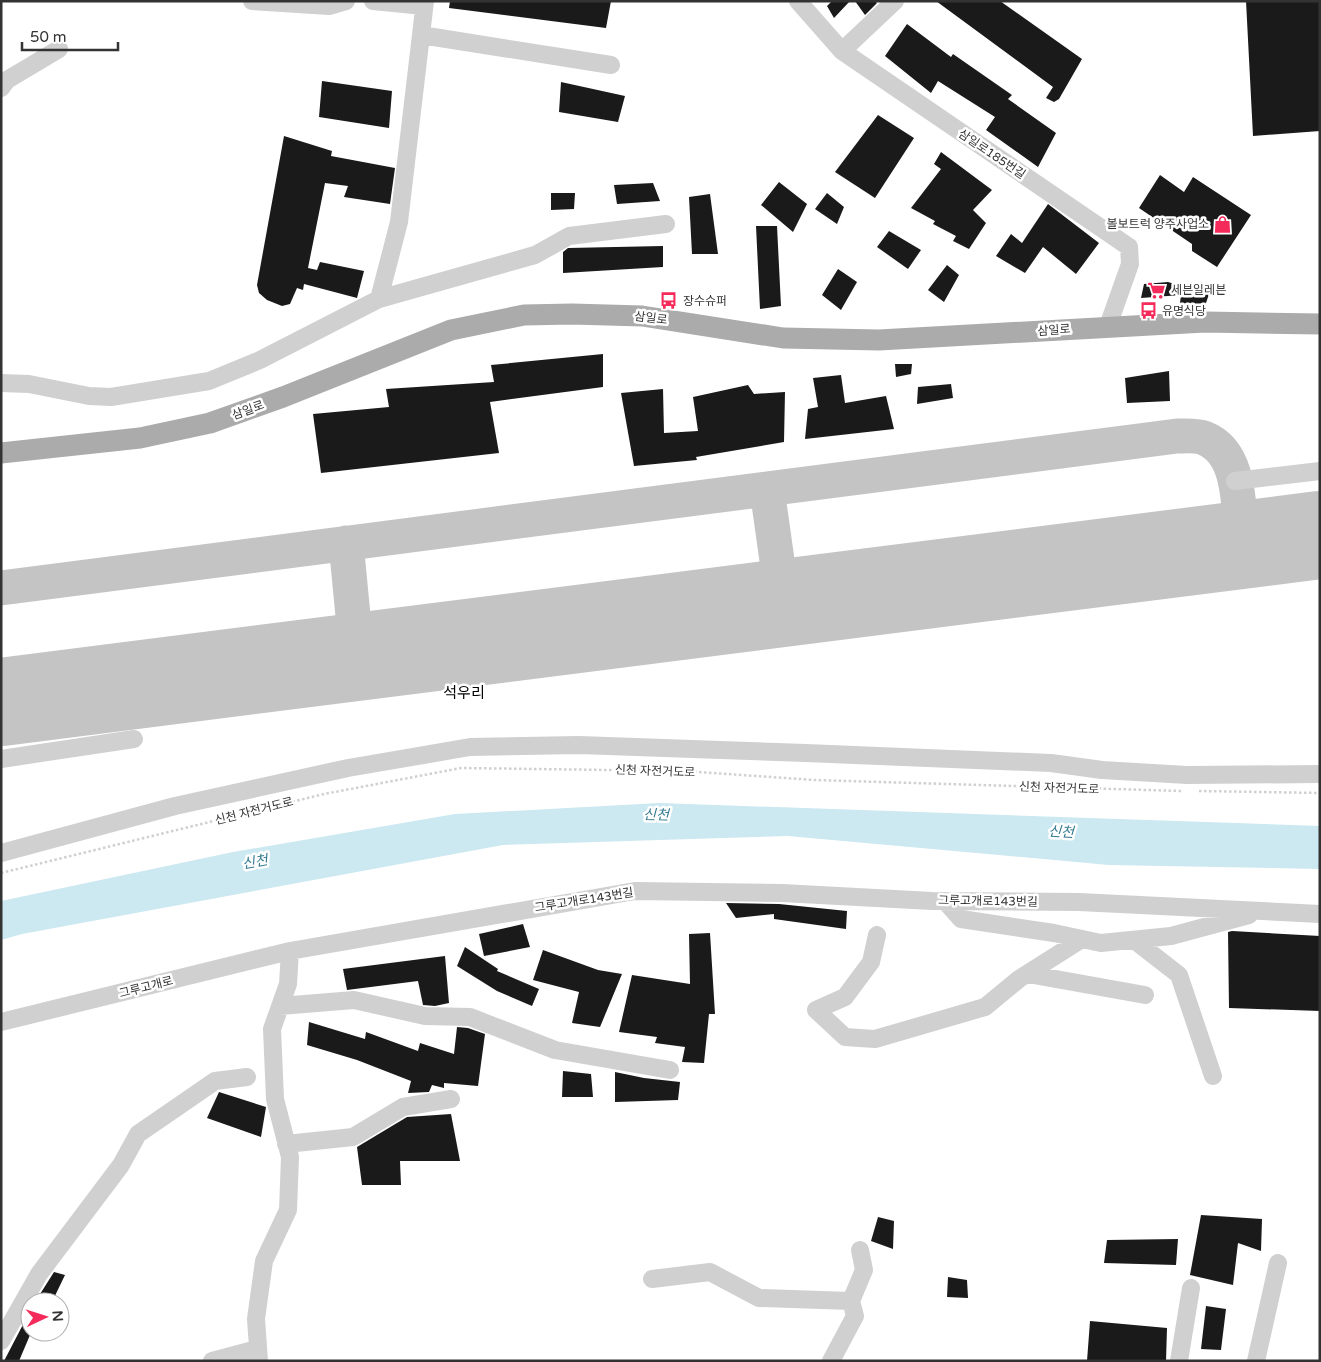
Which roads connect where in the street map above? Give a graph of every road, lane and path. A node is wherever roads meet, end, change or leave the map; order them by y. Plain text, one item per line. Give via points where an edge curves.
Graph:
1 (252, 1) edge
2 (346, 1) edge
3 (373, 1) edge
4 (798, 1) edge
5 (895, 1) edge
6 (424, 4) edge
7 (421, 34) junction
8 (59, 49) dead end
9 (842, 51) junction
10 (610, 65) dead end
11 (1, 88) edge
12 (666, 224) dead end
13 (379, 299) junction
14 (1320, 324) edge
15 (1108, 326) junction
16 (1, 383) edge
17 (1, 453) edge
18 (1320, 471) edge
19 (1235, 481) dead end
20 (134, 738) dead end
21 (1, 759) edge
22 (1320, 774) edge
23 (1183, 791) dead end
24 (1193, 791) dead end
25 (1320, 793) edge
26 (1, 853) edge
27 (1, 873) edge
28 (945, 901) junction
29 (1264, 911) junction
30 (1320, 914) edge
31 (877, 935) dead end
32 (1082, 939) junction
33 (1134, 940) junction
34 (290, 951) junction
35 (1028, 974) junction
36 (1145, 995) dead end
37 (280, 1006) junction
38 (1, 1022) edge
39 (670, 1070) dead end
40 (1213, 1076) dead end
41 (248, 1078) dead end
42 (451, 1099) dead end
43 (286, 1144) junction
44 (860, 1250) dead end
45 (1278, 1263) dead end
46 (652, 1280) dead end
47 (1191, 1288) dead end
48 (850, 1302) junction
49 (1, 1341) edge
50 (258, 1355) edge
51 (212, 1361) edge
52 (831, 1361) edge
53 (1179, 1361) edge
54 (1256, 1361) edge

1 - 2 street via 329,6
3 - 6 street
4 - 9 street, 삼일로185번길
5 - 9 street
6 - 7 street
7 - 10 street
7 - 13 street via 399,222
8 - 11 street via 7,80
9 - 15 street, 삼일로185번길 via 1129,248 1130,264
12 - 13 street via 569,236 536,255
13 - 16 street via 260,360 209,381 111,397 29,384
14 - 15 main road, 삼일로 via 1205,322
15 - 17 main road, 삼일로 via 879,340 783,338 642,316 524,315 452,330 210,423 140,438
18 - 19 street
20 - 21 street
22 - 26 street via 1187,775 1051,764 580,745 470,747 348,768 175,806
23 - 27 path, 신천 자전거도로 via 814,780 684,771 462,768 324,794
24 - 25 path
28 - 29 street, 그루고개로143번길 via 1079,902
28 - 32 street via 961,919
28 - 34 street, 그루고개로143번길 via 782,893 635,891
29 - 30 street, 그루고개로143번길
29 - 33 street via 1171,936
31 - 35 street via 871,962 845,997 816,1010 845,1037 875,1039 986,1006
32 - 33 street via 1101,944
32 - 35 street
33 - 40 street via 1179,975
34 - 37 street via 288,984
34 - 38 street, 그루고개로
35 - 36 street
37 - 39 street via 354,1000 425,1016 470,1017 555,1050
37 - 43 street via 272,1028 275,1099
41 - 49 street via 215,1081 138,1134 121,1165 39,1274
42 - 43 street via 403,1107 354,1137
43 - 50 street via 290,1156 288,1210 264,1261 256,1319
44 - 48 street via 864,1270
45 - 54 street
46 - 48 street via 710,1272 759,1298
47 - 53 street
48 - 52 street via 855,1316
50 - 51 street

